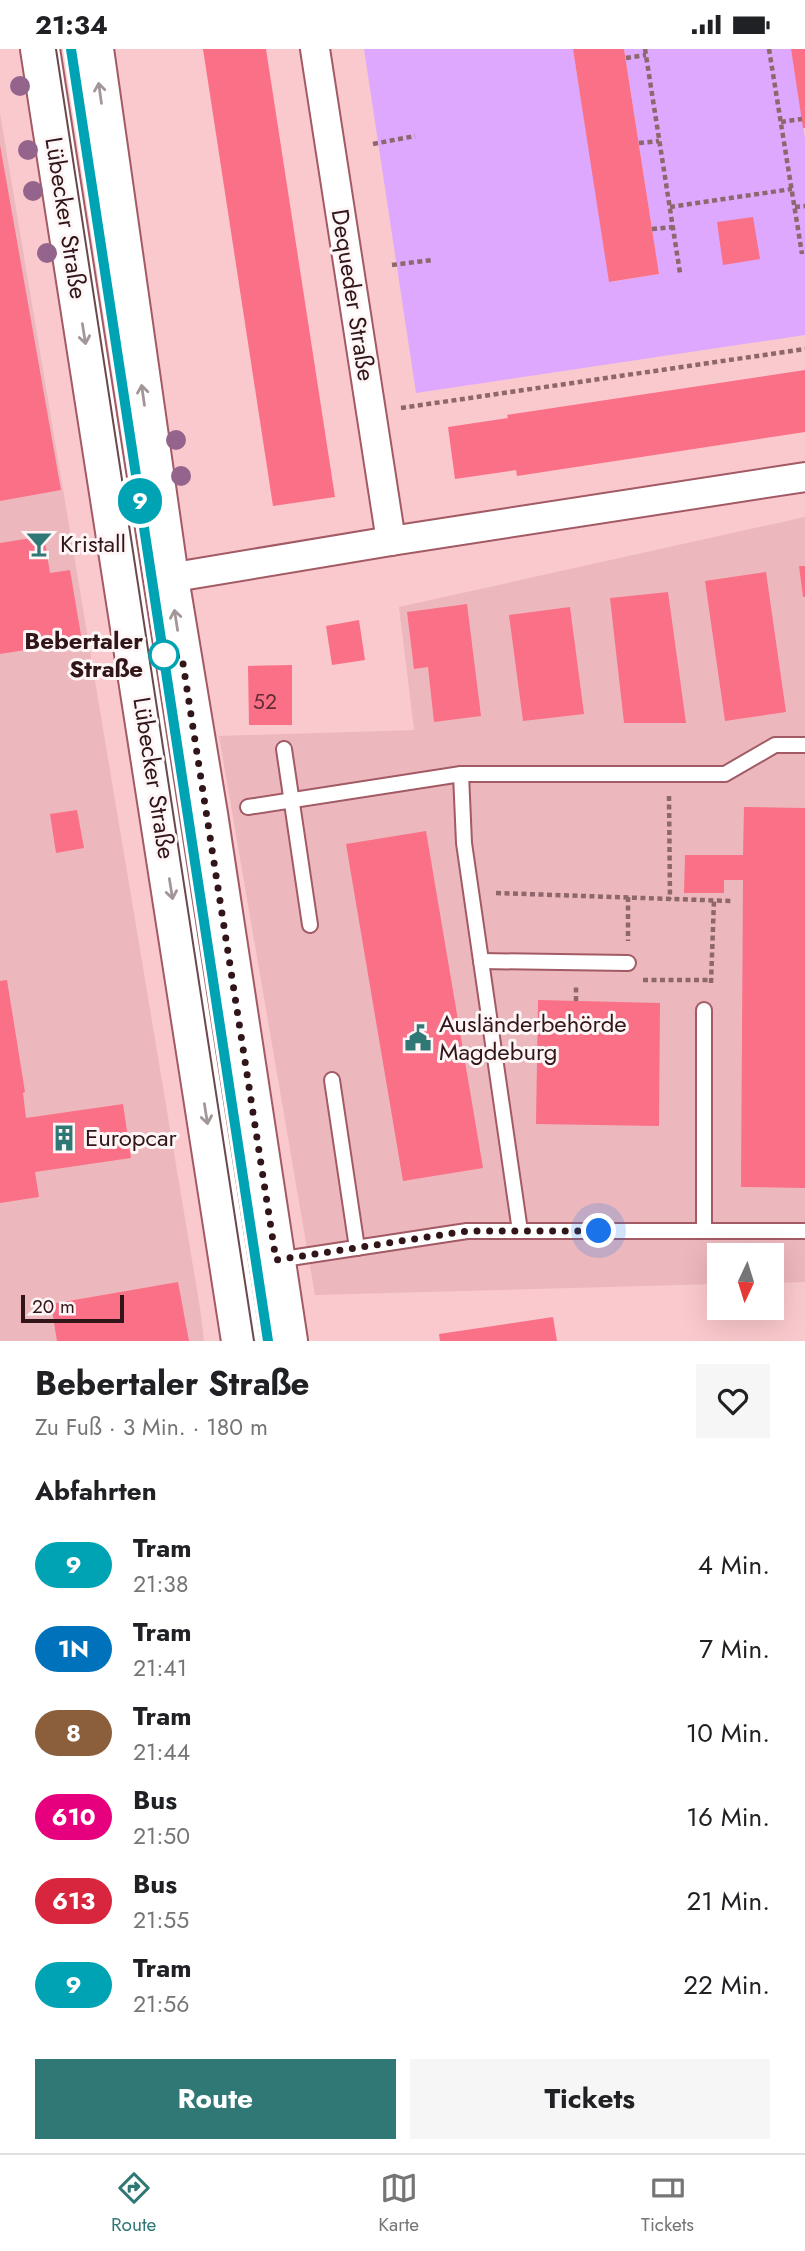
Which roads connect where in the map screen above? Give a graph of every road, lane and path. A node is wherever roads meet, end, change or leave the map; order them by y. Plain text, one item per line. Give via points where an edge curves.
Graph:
1 (40, 49) edge
2 (94, 49) edge
3 (315, 49) edge
4 (769, 49) edge
5 (646, 52) edge
6 (626, 58) dead end
7 (802, 119) dead end
8 (781, 122) junction
9 (415, 136) dead end
10 (660, 141) junction
11 (639, 143) dead end
12 (373, 144) dead end
13 (792, 189) junction
14 (805, 206) edge
15 (670, 207) junction
16 (795, 207) junction
17 (673, 227) junction
18 (652, 229) dead end
19 (802, 254) dead end
20 (432, 260) dead end
21 (391, 265) dead end
22 (680, 273) dead end
23 (805, 349) edge
24 (371, 413) junction
25 (805, 477) edge
26 (391, 541) junction
27 (169, 578) junction
28 (805, 745) edge
29 (284, 749) dead end
30 (461, 774) junction
31 (669, 774) junction
32 (292, 801) junction
33 (248, 807) dead end
34 (471, 892) junction
35 (670, 899) junction
36 (714, 900) junction
37 (731, 901) dead end
38 (310, 926) dead end
39 (481, 961) junction
40 (628, 963) dead end
41 (576, 980) dead end
42 (576, 1001) dead end
43 (704, 1010) joint
44 (332, 1080) dead end
45 (520, 1231) junction
46 (704, 1231) junction
47 (805, 1231) edge
48 (357, 1248) junction
49 (276, 1260) junction
50 (241, 1341) edge
51 (288, 1341) edge

1 -> 50 main road, Lübecker Straße
27 -> 2 main road, Lübecker Straße
3 - 24 street, Dequeder Straße
4 - 8 path
5 - 6 path
5 - 10 path
7 - 8 path
8 - 13 path
9 - 12 path
10 - 11 path
10 - 15 path
13 - 15 path
13 - 16 path
14 - 16 path
15 - 17 path
16 - 19 path
17 - 18 path
17 - 22 path
20 - 21 path
23 - 24 path
24 - 26 street, Dequeder Straße
25 - 26 street
26 - 27 street
49 -> 27 main road, Lübecker Straße
28 - 31 lane via 775,745 725,774
29 - 32 lane
30 - 31 lane
30 - 32 lane
30 - 34 lane
31 - 35 path
32 - 33 lane
32 - 38 lane
34 - 35 path
34 - 39 lane
35 - 36 path
36 - 37 path
36 - 43 path via 712,980
39 - 40 lane
39 - 45 lane
41 - 42 path
43 - 46 lane
44 - 48 lane
45 - 46 lane
45 - 48 lane via 467,1231
46 - 47 lane
48 - 49 lane
49 - 51 main road, Lübecker Straße

